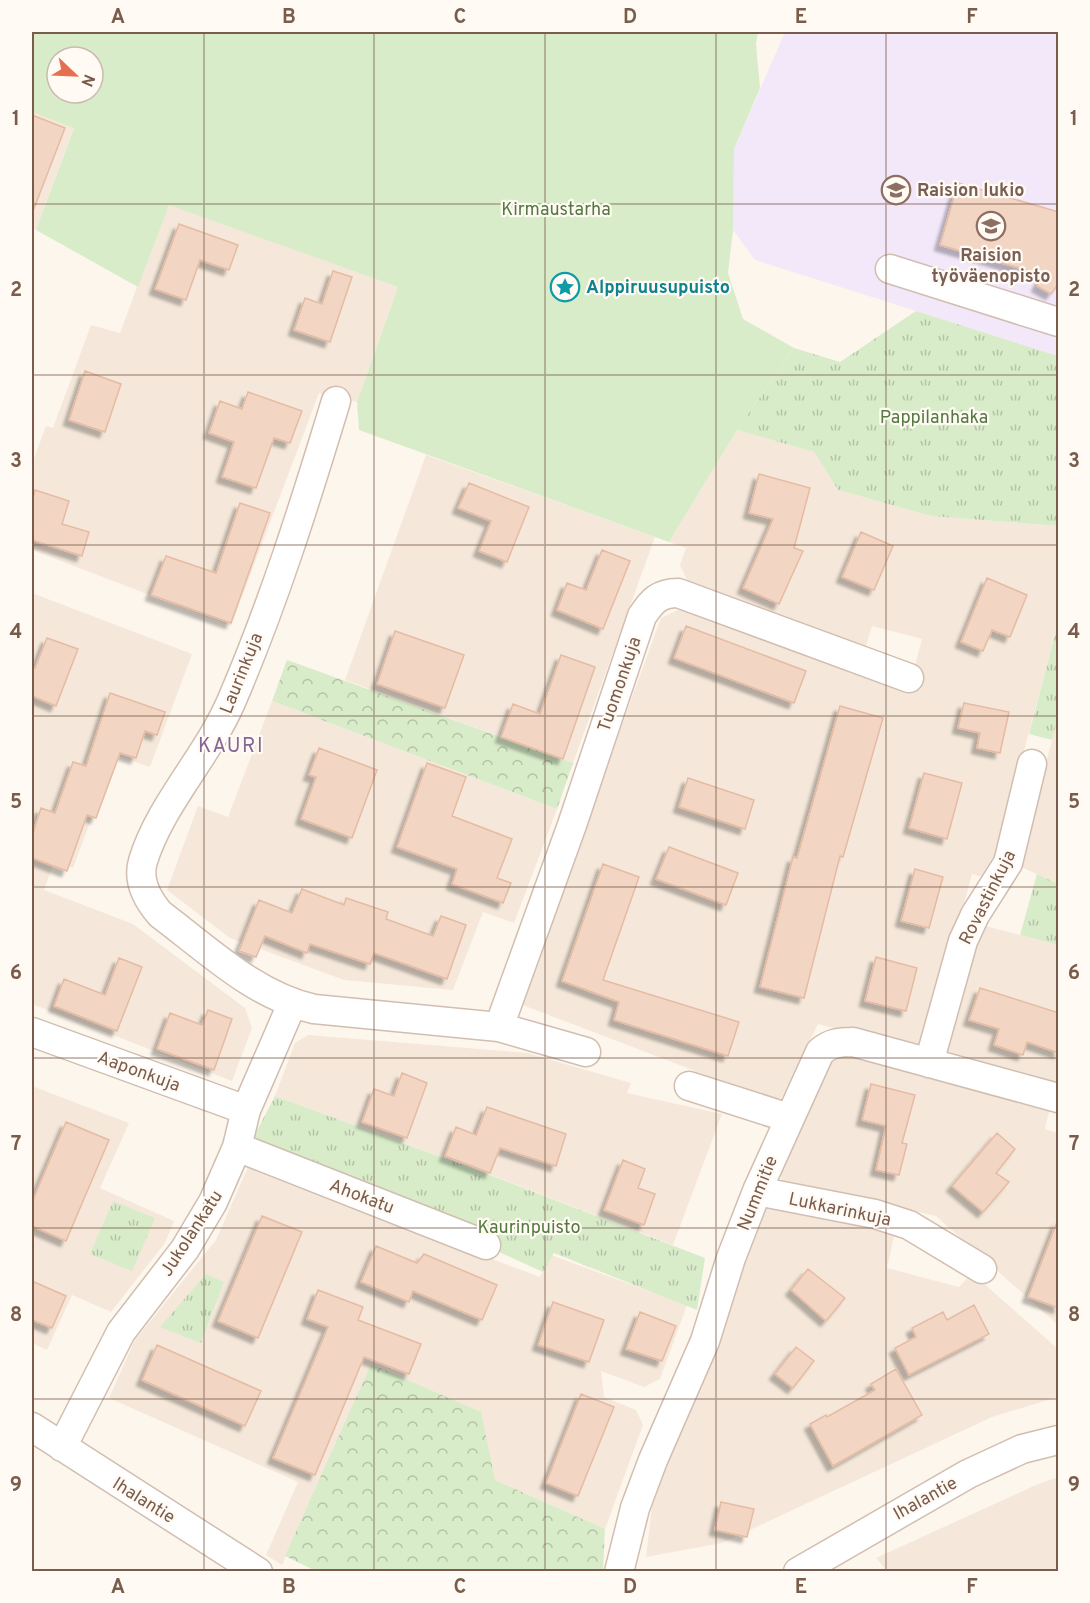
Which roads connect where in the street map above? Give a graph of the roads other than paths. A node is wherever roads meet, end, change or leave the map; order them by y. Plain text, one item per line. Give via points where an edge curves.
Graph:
1 (890, 269) dead end
2 (1059, 322) edge
3 (336, 401) dead end
4 (909, 678) dead end
5 (1032, 764) dead end
6 (292, 1004) junction
7 (499, 1027) junction
8 (32, 1032) edge
9 (586, 1052) dead end
10 (929, 1063) junction
11 (689, 1086) dead end
12 (1059, 1098) edge
13 (246, 1110) junction
14 (789, 1119) junction
15 (237, 1147) junction
16 (757, 1191) junction
17 (486, 1245) dead end
18 (982, 1269) dead end
19 (32, 1427) edge
20 (1059, 1440) edge
21 (62, 1447) junction
22 (258, 1572) edge
23 (619, 1572) edge
24 (798, 1572) edge

1 - 2 street
3 - 6 street, Laurinkuja via 301,515 231,701 162,820 142,864 142,884 160,914 251,982
4 - 7 street, Tuomonkuja via 678,593 656,597 642,616
5 - 10 street, Rovastinkuja via 1008,863 963,941
6 - 7 street, Laurinkuja
6 - 13 street, Jukolankatu
7 - 9 street, Laurinkuja
8 - 13 street, Aaponkuja
10 - 12 street, Nummitie
10 - 14 street, Nummitie via 853,1042 828,1045 813,1064
11 - 14 street
13 - 15 street, Jukolankatu
14 - 16 street, Nummitie
15 - 17 street, Ahokatu
15 - 21 street, Jukolankatu via 200,1226 121,1332
16 - 18 street, Lukkarinkuja via 875,1214 909,1225
16 - 23 street, Nummitie via 705,1341 635,1508
19 - 21 street, Ihalantie
20 - 24 street, Ihalantie via 1022,1449 968,1474
21 - 22 street, Ihalantie

